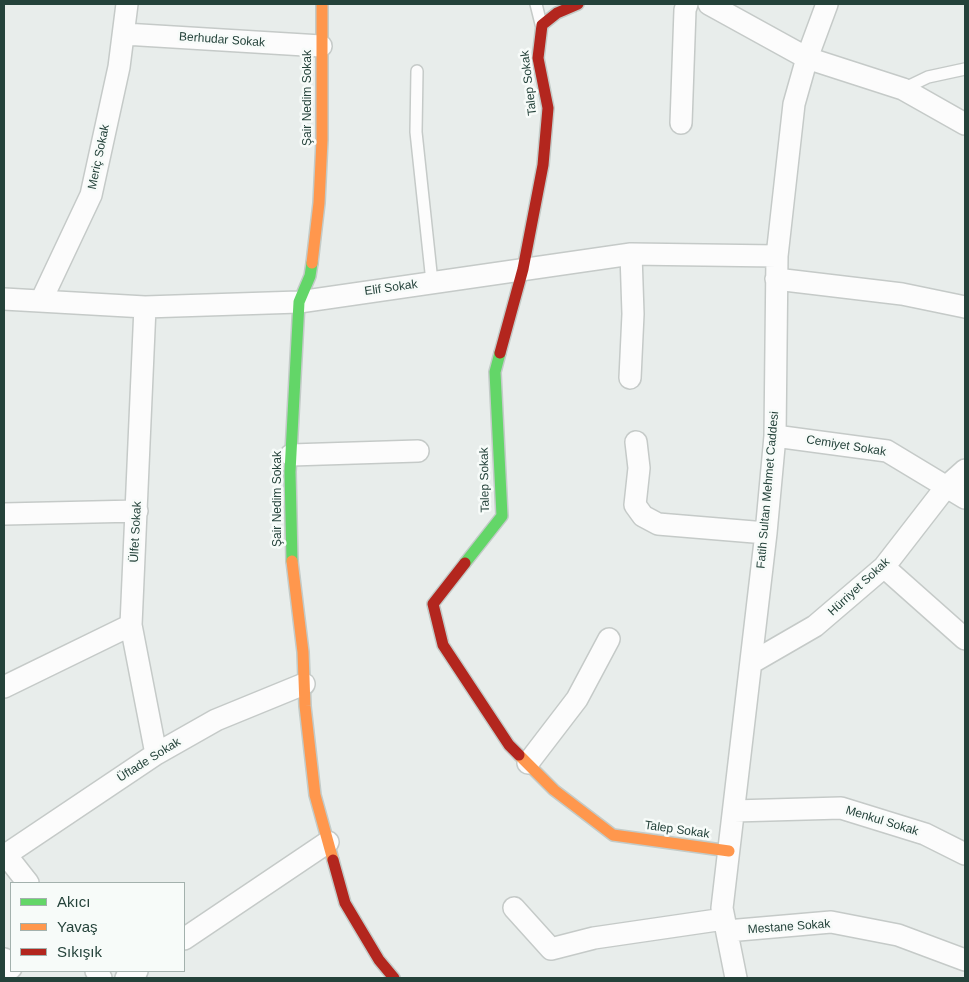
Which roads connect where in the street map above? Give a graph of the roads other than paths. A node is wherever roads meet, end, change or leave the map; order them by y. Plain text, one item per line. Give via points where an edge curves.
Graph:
1 (127, 4) edge
2 (322, 4) edge
3 (536, 4) edge
4 (578, 4) edge
5 (687, 4) edge
6 (710, 4) edge
7 (827, 4) edge
8 (542, 25) junction
9 (124, 34) junction
10 (321, 46) junction
11 (806, 58) junction
12 (965, 69) edge
13 (417, 71) dead end
14 (903, 89) junction
15 (681, 123) dead end
16 (965, 124) edge
17 (631, 254) junction
18 (777, 256) junction
19 (523, 269) junction
20 (776, 279) junction
21 (432, 282) junction
22 (4, 299) edge
23 (41, 301) junction
24 (299, 302) junction
25 (145, 307) junction
26 (965, 307) edge
27 (630, 378) dead end
28 (775, 436) junction
29 (636, 442) dead end
30 (418, 451) dead end
31 (291, 455) junction
32 (965, 470) edge
33 (946, 487) junction
34 (965, 498) edge
35 (137, 511) junction
36 (4, 514) edge
37 (766, 533) junction
38 (884, 567) junction
39 (131, 625) junction
40 (609, 639) dead end
41 (965, 639) edge
42 (751, 663) junction
43 (304, 684) junction
44 (4, 687) edge
45 (156, 754) junction
46 (528, 763) junction
47 (734, 811) junction
48 (328, 842) junction
49 (729, 851) junction
50 (965, 854) edge
51 (5, 856) edge
52 (27, 882) edge
53 (514, 908) dead end
54 (726, 926) junction
55 (185, 938) edge
56 (965, 960) edge
57 (394, 978) edge
58 (736, 978) edge

1 - 9 street, Meriç Sokak
2 - 10 street, Şair Nedim Sokak
3 - 8 lane
4 - 8 street via 557,13
5 - 15 street
6 - 11 street
7 - 11 street, Fatih Sultan Mehmet Caddesi
8 - 19 street, Talep Sokak via 538,58 548,108 547,124 538,194
9 - 10 street, Berhudar Sokak
9 - 23 street, Meriç Sokak via 91,195
10 - 24 street, Şair Nedim Sokak via 319,203 310,276
11 - 14 street
11 - 18 street, Fatih Sultan Mehmet Caddesi via 794,104
12 - 14 lane via 928,77
13 - 21 lane via 416,132
14 - 16 street
17 - 18 street, Elif Sokak
17 - 19 street, Elif Sokak
17 - 27 street
18 - 20 street, Fatih Sultan Mehmet Caddesi
19 - 21 street, Elif Sokak
19 - 46 street, Talep Sokak via 495,372 502,516 433,604 443,645 509,745
20 - 26 street via 902,294
20 - 28 street, Fatih Sultan Mehmet Caddesi
21 - 24 street, Elif Sokak
22 - 23 street, Elif Sokak
23 - 25 street, Elif Sokak
24 - 25 street, Elif Sokak
24 - 31 street, Şair Nedim Sokak
25 - 35 street, Ülfet Sokak
28 - 33 street, Cemiyet Sokak via 887,451
28 - 37 street, Fatih Sultan Mehmet Caddesi
29 - 37 street via 639,468 635,505 643,516 658,524
30 - 31 street
31 - 43 street, Şair Nedim Sokak via 292,557
32 - 33 street, Hürriyet Sokak
33 - 34 street, Cemiyet Sokak
33 - 38 street, Hürriyet Sokak
35 - 36 street
35 - 39 street, Ülfet Sokak
37 - 42 street, Fatih Sultan Mehmet Caddesi
38 - 41 street
38 - 42 street, Hürriyet Sokak via 815,626
39 - 44 street
39 - 45 street, Ülfet Sokak
40 - 46 street via 577,699
42 - 47 street, Fatih Sultan Mehmet Caddesi
43 - 45 street, Üftade Sokak via 216,720
43 - 48 street, Şair Nedim Sokak via 314,795
45 - 51 street, Üftade Sokak
46 - 49 street, Talep Sokak via 554,790 613,835
47 - 49 street, Fatih Sultan Mehmet Caddesi
47 - 50 street, Menkul Sokak via 841,808 925,834
48 - 55 street
48 - 57 street, Şair Nedim Sokak via 345,903 379,960
49 - 54 street, Fatih Sultan Mehmet Caddesi via 722,908
51 - 52 street
53 - 54 street, Mestane Sokak via 551,949 594,938
54 - 56 street, Mestane Sokak via 831,922 898,935
54 - 58 street, Fatih Sultan Mehmet Caddesi

